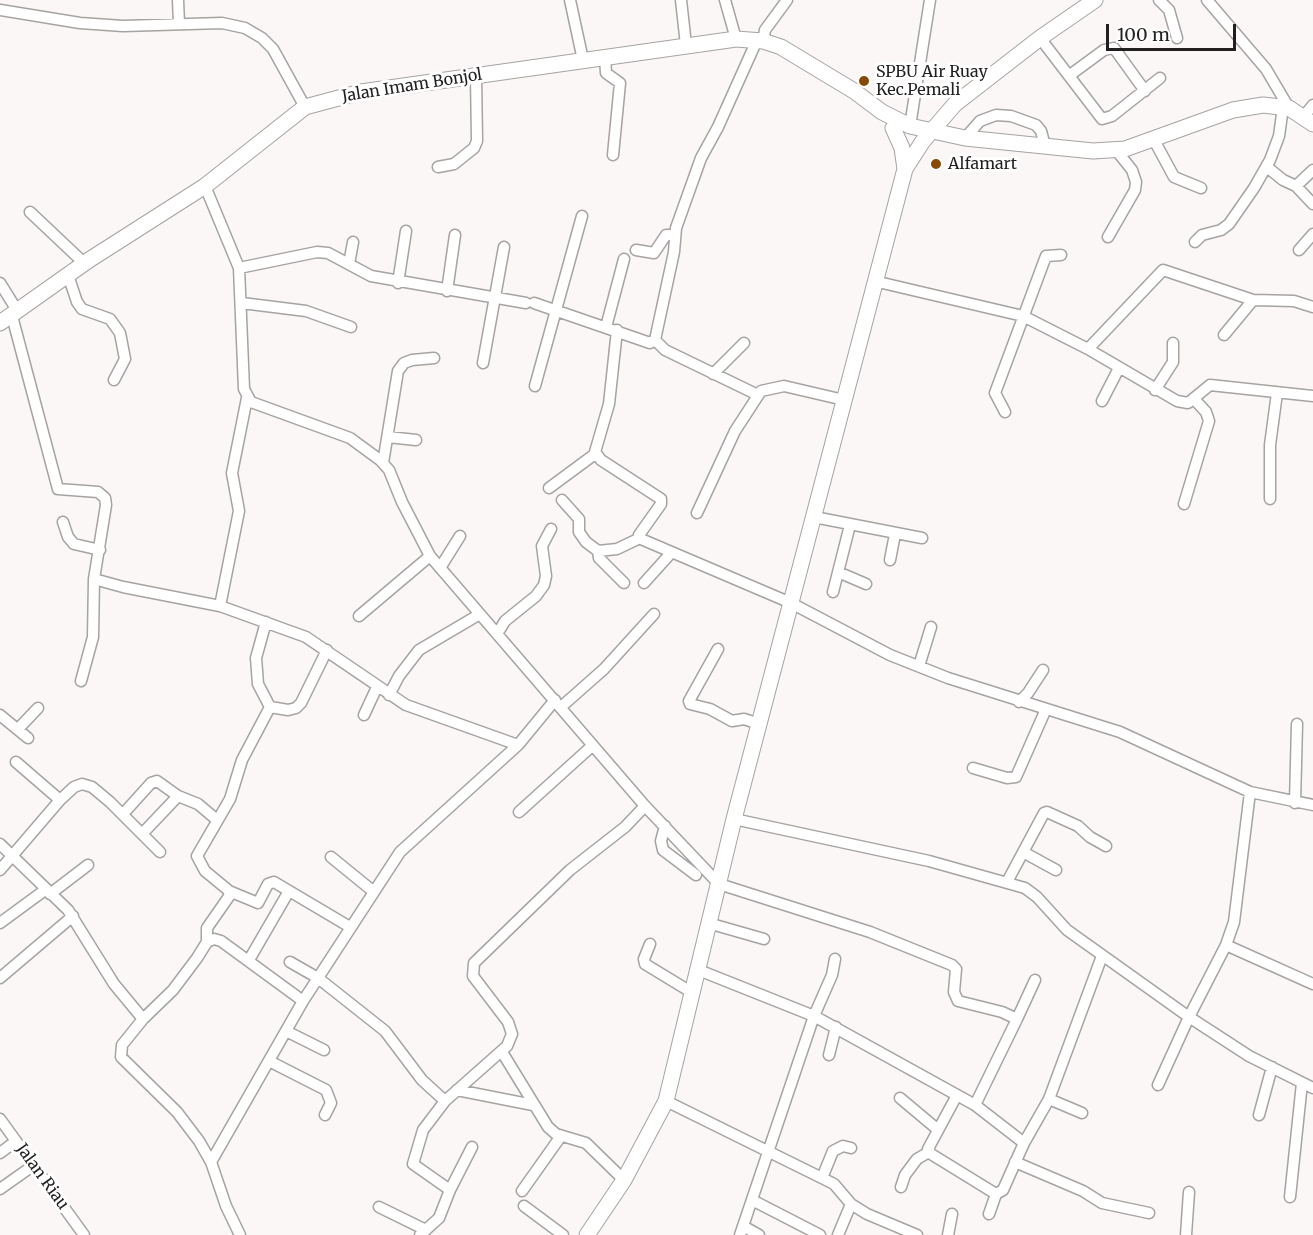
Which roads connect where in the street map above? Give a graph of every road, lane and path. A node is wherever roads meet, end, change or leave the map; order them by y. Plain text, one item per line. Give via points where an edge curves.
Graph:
1 (178, 0) edge
2 (570, 0) edge
3 (681, 0) edge
4 (725, 0) edge
5 (787, 0) edge
6 (930, 0) edge
7 (1159, 0) edge
8 (1207, 0) edge
9 (1088, 2) edge
10 (0, 10) edge
11 (179, 24) junction
12 (1040, 38) junction
13 (1177, 38) dead end
14 (736, 39) junction
15 (760, 41) junction
16 (686, 45) junction
17 (605, 57) junction
18 (583, 60) junction
19 (1070, 75) junction
20 (476, 76) junction
21 (1160, 78) dead end
22 (1146, 91) junction
23 (875, 105) junction
24 (305, 107) junction
25 (1286, 108) junction
26 (1310, 115) edge
27 (910, 126) junction
28 (893, 128) junction
29 (927, 135) junction
30 (963, 138) junction
31 (1154, 140) junction
32 (1045, 146) junction
33 (1116, 150) junction
34 (613, 156) dead end
35 (438, 167) dead end
36 (1267, 167) junction
37 (904, 169) junction
38 (1313, 170) edge
39 (205, 186) junction
40 (1296, 186) junction
41 (1201, 188) dead end
42 (1313, 204) edge
43 (30, 212) dead end
44 (582, 216) dead end
45 (406, 231) dead end
46 (1313, 234) edge
47 (455, 235) dead end
48 (675, 236) junction
49 (1108, 237) dead end
50 (353, 242) dead end
51 (1195, 242) dead end
52 (504, 247) dead end
53 (636, 250) dead end
54 (1299, 250) dead end
55 (1061, 255) dead end
56 (624, 259) dead end
57 (84, 263) junction
58 (349, 264) junction
59 (239, 268) junction
60 (68, 275) junction
61 (874, 281) junction
62 (0, 283) edge
63 (398, 283) junction
64 (447, 291) junction
65 (494, 298) junction
66 (1253, 300) junction
67 (242, 303) junction
68 (1313, 308) edge
69 (558, 309) junction
70 (1023, 316) junction
71 (10, 317) edge
72 (351, 327) dead end
73 (612, 328) junction
74 (1224, 335) dead end
75 (655, 340) junction
76 (744, 343) dead end
77 (1173, 343) dead end
78 (1088, 349) junction
79 (434, 358) dead end
80 (483, 363) dead end
81 (1119, 368) junction
82 (713, 374) junction
83 (114, 380) dead end
84 (535, 386) dead end
85 (1155, 390) junction
86 (1277, 393) junction
87 (758, 395) junction
88 (1313, 396) edge
89 (247, 398) junction
90 (1194, 399) junction
91 (844, 400) junction
92 (1102, 401) dead end
93 (1005, 412) dead end
94 (388, 437) junction
95 (416, 440) dead end
96 (596, 454) junction
97 (383, 463) junction
98 (549, 488) dead end
99 (1270, 499) dead end
100 (562, 500) dead end
101 (1184, 504) dead end
102 (697, 513) dead end
103 (814, 517) junction
104 (63, 522) dead end
105 (850, 525) junction
106 (551, 529) dead end
107 (896, 534) junction
108 (460, 536) dead end
109 (640, 538) junction
110 (922, 538) dead end
111 (100, 550) junction
112 (598, 551) junction
113 (671, 553) junction
114 (430, 556) junction
115 (890, 560) dead end
116 (440, 568) junction
117 (838, 572) junction
118 (94, 579) junction
119 (624, 583) dead end
120 (644, 584) dead end
121 (866, 584) dead end
122 (833, 592) dead end
123 (791, 603) junction
124 (220, 606) junction
125 (480, 614) junction
126 (654, 614) dead end
127 (359, 616) dead end
128 (266, 622) junction
129 (931, 627) dead end
130 (497, 634) junction
131 (718, 649) dead end
132 (327, 650) junction
133 (919, 666) junction
134 (1043, 670) dead end
135 (81, 681) dead end
136 (377, 687) junction
137 (389, 695) junction
138 (1019, 702) junction
139 (558, 703) junction
140 (270, 707) junction
141 (38, 708) dead end
142 (1046, 709) junction
143 (0, 715) edge
144 (364, 715) dead end
145 (759, 724) junction
146 (1297, 724) dead end
147 (18, 729) junction
148 (28, 738) dead end
149 (518, 745) junction
150 (592, 746) junction
151 (15, 762) dead end
152 (973, 768) dead end
153 (1250, 792) junction
154 (178, 796) junction
155 (60, 800) junction
156 (1295, 803) junction
157 (1313, 805) edge
158 (645, 806) junction
159 (519, 812) dead end
160 (123, 814) junction
161 (734, 819) junction
162 (217, 820) junction
163 (664, 826) junction
164 (142, 834) junction
165 (0, 844) edge
166 (1106, 846) dead end
167 (160, 852) dead end
168 (1023, 852) junction
169 (14, 856) junction
170 (331, 857) dead end
171 (88, 865) dead end
172 (0, 870) edge
173 (1056, 870) dead end
174 (696, 875) dead end
175 (1007, 882) junction
176 (719, 884) junction
177 (229, 891) junction
178 (289, 891) junction
179 (47, 892) junction
180 (374, 892) junction
181 (73, 916) junction
182 (0, 923) edge
183 (708, 923) junction
184 (350, 927) junction
185 (764, 939) dead end
186 (207, 942) junction
187 (650, 944) dead end
188 (1226, 945) junction
189 (1102, 956) junction
190 (835, 959) dead end
191 (249, 960) junction
192 (290, 962) dead end
193 (696, 969) junction
194 (0, 978) edge
195 (318, 978) junction
196 (1035, 980) dead end
197 (1313, 984) edge
198 (691, 992) junction
199 (303, 1001) junction
200 (814, 1016) junction
201 (1189, 1017) junction
202 (1017, 1018) junction
203 (143, 1019) junction
204 (836, 1027) junction
205 (286, 1031) junction
206 (324, 1050) dead end
207 (502, 1052) junction
208 (829, 1055) dead end
209 (269, 1061) junction
210 (1272, 1067) junction
211 (1302, 1083) junction
212 (1158, 1085) dead end
213 (1313, 1089) edge
214 (457, 1090) junction
215 (957, 1095) junction
216 (900, 1098) dead end
217 (1049, 1099) junction
218 (445, 1101) junction
219 (666, 1101) junction
220 (975, 1105) junction
221 (533, 1106) junction
222 (1082, 1113) dead end
223 (325, 1115) dead end
224 (1259, 1115) dead end
225 (0, 1119) edge
226 (937, 1130) junction
227 (561, 1136) junction
228 (16, 1142) junction
229 (1024, 1143) junction
230 (472, 1147) dead end
231 (850, 1148) dead end
232 (769, 1150) junction
233 (929, 1152) junction
234 (0, 1153) edge
235 (211, 1162) junction
236 (1015, 1162) junction
237 (34, 1165) junction
238 (822, 1178) junction
239 (624, 1180) junction
240 (901, 1187) dead end
241 (0, 1189) edge
242 (450, 1190) junction
243 (522, 1191) dead end
244 (1189, 1192) dead end
245 (996, 1194) junction
246 (1290, 1197) dead end
247 (752, 1200) junction
248 (851, 1204) junction
249 (524, 1206) dead end
250 (379, 1207) dead end
251 (1149, 1213) dead end
252 (952, 1214) dead end
253 (988, 1214) dead end
254 (741, 1231) edge
255 (423, 1233) edge
256 (84, 1235) edge
257 (240, 1235) edge
258 (563, 1235) edge
259 (587, 1235) edge
260 (759, 1235) edge
261 (820, 1235) edge
262 (838, 1235) edge
263 (918, 1235) edge
264 (948, 1235) edge
265 (1186, 1235) edge

1 - 11 street
2 - 18 street
3 - 16 street
4 - 14 street
5 - 15 street
6 - 27 street
7 - 13 street via 1169,10
8 - 25 street via 1266,69
9 - 12 main road
10 - 11 street via 80,23
11 - 24 street via 234,25 262,38 282,62
12 - 19 street
12 - 29 main road via 969,92
14 - 15 main road, Jalan Imam Bonjol
14 - 16 main road, Jalan Imam Bonjol
15 - 23 main road, Jalan Imam Bonjol via 781,47
15 - 48 street via 701,158
16 - 17 main road, Jalan Imam Bonjol
17 - 18 main road, Jalan Imam Bonjol
17 - 34 street via 606,74 620,83
18 - 20 main road, Jalan Imam Bonjol
19 - 22 street via 1104,50 1113,48
19 - 22 street via 1102,119
20 - 24 main road, Jalan Imam Bonjol via 361,92
20 - 35 street via 477,141 454,164
21 - 22 street
23 - 27 main road, Jalan Imam Bonjol
23 - 28 main road, Jalan Imam Bonjol
24 - 39 main road, Jalan Imam Bonjol
25 - 26 main road
25 - 31 main road via 1263,105 1233,110
25 - 36 street
27 - 29 main road, Jalan Imam Bonjol
28 - 29 main road, Jalan Imam Bonjol
28 - 37 main road via 902,148
29 - 30 main road via 948,141
29 - 37 main road
30 - 32 main road
30 - 32 street via 980,121 996,115 1011,116 1036,125
31 - 33 main road
31 - 41 street via 1174,177
32 - 33 main road
33 - 49 street via 1132,170 1136,183
36 - 40 street
36 - 51 street via 1229,224
37 - 61 main road
38 - 40 street
39 - 57 main road, Jalan Imam Bonjol
39 - 59 street
40 - 42 street
43 - 57 street
44 - 69 street
45 - 63 street
46 - 54 street
47 - 64 street
48 - 53 street via 662,238 654,253
48 - 75 street
50 - 58 street
52 - 65 street
55 - 70 street via 1046,256
56 - 73 street
57 - 60 main road, Jalan Imam Bonjol
58 - 59 street via 317,252
58 - 63 street via 371,276
59 - 67 street
60 - 71 main road, Jalan Imam Bonjol
60 - 83 street via 82,309 105,316 120,333 125,359
61 - 70 street
61 - 91 main road
62 - 71 street
63 - 64 street
64 - 65 street
65 - 69 street
65 - 80 street
66 - 68 street via 1294,302
66 - 74 street
66 - 78 street via 1163,270
67 - 72 street via 306,311
67 - 89 street
69 - 73 street
69 - 84 street
70 - 78 street
70 - 93 street via 995,393
71 - 111 street via 58,489 98,492 105,498
73 - 75 street via 650,343
73 - 96 street via 609,404
75 - 82 street via 665,350
76 - 82 street
77 - 85 street via 1173,362
78 - 81 street
79 - 94 street via 412,360 400,367
81 - 85 street
81 - 92 street
82 - 87 street
85 - 90 street via 1184,403
86 - 88 street
86 - 90 street via 1210,385
86 - 99 street via 1270,445
87 - 91 street via 778,385
87 - 102 street via 735,431
89 - 97 street via 256,405 360,443
89 - 124 street via 232,473 239,511
90 - 101 street via 1209,421
91 - 103 main road
94 - 95 street
94 - 97 street
96 - 98 street
96 - 109 street via 661,499
97 - 114 street
100 - 112 street via 579,519 579,532 586,542
103 - 105 street
103 - 123 main road
104 - 111 street via 72,543
105 - 107 street
105 - 117 street
106 - 130 street via 542,546 544,585 505,621
107 - 110 street
107 - 115 street
108 - 116 street
109 - 112 street via 617,549
109 - 113 street
111 - 118 street
112 - 119 street via 599,558
113 - 120 street
113 - 123 street
114 - 116 street
114 - 127 street
116 - 125 street
117 - 121 street
117 - 122 street
118 - 124 street
118 - 135 street via 93,637
123 - 133 street
123 - 145 main road
124 - 128 street
125 - 130 street
125 - 137 street via 419,650
126 - 139 street via 604,669
128 - 132 street via 306,637
128 - 140 street via 256,658 258,684
129 - 133 street
130 - 139 street
131 - 145 street via 690,704 732,721 744,718
132 - 136 street
132 - 140 street via 296,708
133 - 138 street
134 - 138 street
136 - 137 street
136 - 144 street
137 - 149 street
138 - 142 street
139 - 149 street
139 - 150 street
140 - 162 street
141 - 147 street
142 - 152 street via 1016,777
142 - 153 street via 1120,732
143 - 147 street
145 - 161 main road
146 - 156 street
147 - 148 street
149 - 180 street via 411,840
150 - 158 street
150 - 159 street
151 - 155 street
153 - 156 street
153 - 188 street via 1237,914
154 - 160 street via 157,782 151,783
154 - 162 street via 198,804
154 - 164 street
155 - 160 street via 74,786 85,784
155 - 169 street
156 - 157 street
158 - 163 street
158 - 207 street via 570,870 474,963 473,976 512,1030
160 - 164 street
161 - 175 street
161 - 176 main road
162 - 177 street via 198,858 205,871
163 - 174 street via 663,850
163 - 176 street
164 - 167 street
165 - 169 street
166 - 168 street via 1078,826 1047,812
168 - 173 street
168 - 175 street
169 - 172 street
169 - 179 street
170 - 180 street
171 - 179 street
175 - 189 street via 1037,897 1067,930
176 - 183 main road
176 - 202 street via 870,932 952,965 956,969 954,992 958,1001
177 - 178 street via 258,903 271,882
177 - 186 street via 207,928
178 - 184 street
178 - 191 street
179 - 181 street
179 - 182 street
180 - 184 street
181 - 194 street
181 - 203 street via 114,984
183 - 185 street
183 - 193 main road
184 - 195 street
186 - 191 street via 219,940
186 - 203 street via 177,985
187 - 198 street via 645,964
188 - 197 street
188 - 201 street
189 - 201 street
189 - 217 street
190 - 200 street
191 - 199 street
192 - 195 street
193 - 198 main road
193 - 200 street
195 - 199 street
195 - 218 street via 385,1030 422,1080
196 - 202 street
198 - 219 main road
199 - 205 street
200 - 204 street
200 - 232 street
201 - 210 street
201 - 212 street
202 - 220 street
203 - 235 street via 122,1045 121,1057 177,1112
204 - 208 street
204 - 215 street
205 - 206 street
205 - 209 street
207 - 214 street
207 - 221 street
209 - 223 street via 326,1090 331,1103
209 - 235 street
210 - 211 street
210 - 224 street
211 - 213 street
211 - 246 street
214 - 218 street
214 - 221 street
215 - 220 street
215 - 226 street
216 - 226 street
217 - 222 street
217 - 229 street
218 - 242 street via 424,1126 413,1163
219 - 232 street
219 - 239 main road
220 - 229 street
221 - 227 street
225 - 228 street, Jalan Riau
226 - 233 street
227 - 239 street via 586,1143
227 - 243 street
228 - 234 street
228 - 237 street, Jalan Riau
229 - 236 street
230 - 242 street
231 - 238 street via 843,1146 833,1151
232 - 238 street
232 - 247 street
233 - 240 street via 917,1159
233 - 245 street
235 - 257 street
236 - 245 street via 1003,1190
236 - 251 street via 1102,1203
237 - 241 street
237 - 256 street, Jalan Riau
238 - 248 street via 834,1184
239 - 259 main road
242 - 255 street via 441,1215
244 - 265 street
245 - 253 street
247 - 254 street
247 - 261 street
248 - 262 street
248 - 263 street via 884,1223
249 - 258 street
250 - 255 street
252 - 264 street
254 - 260 street

